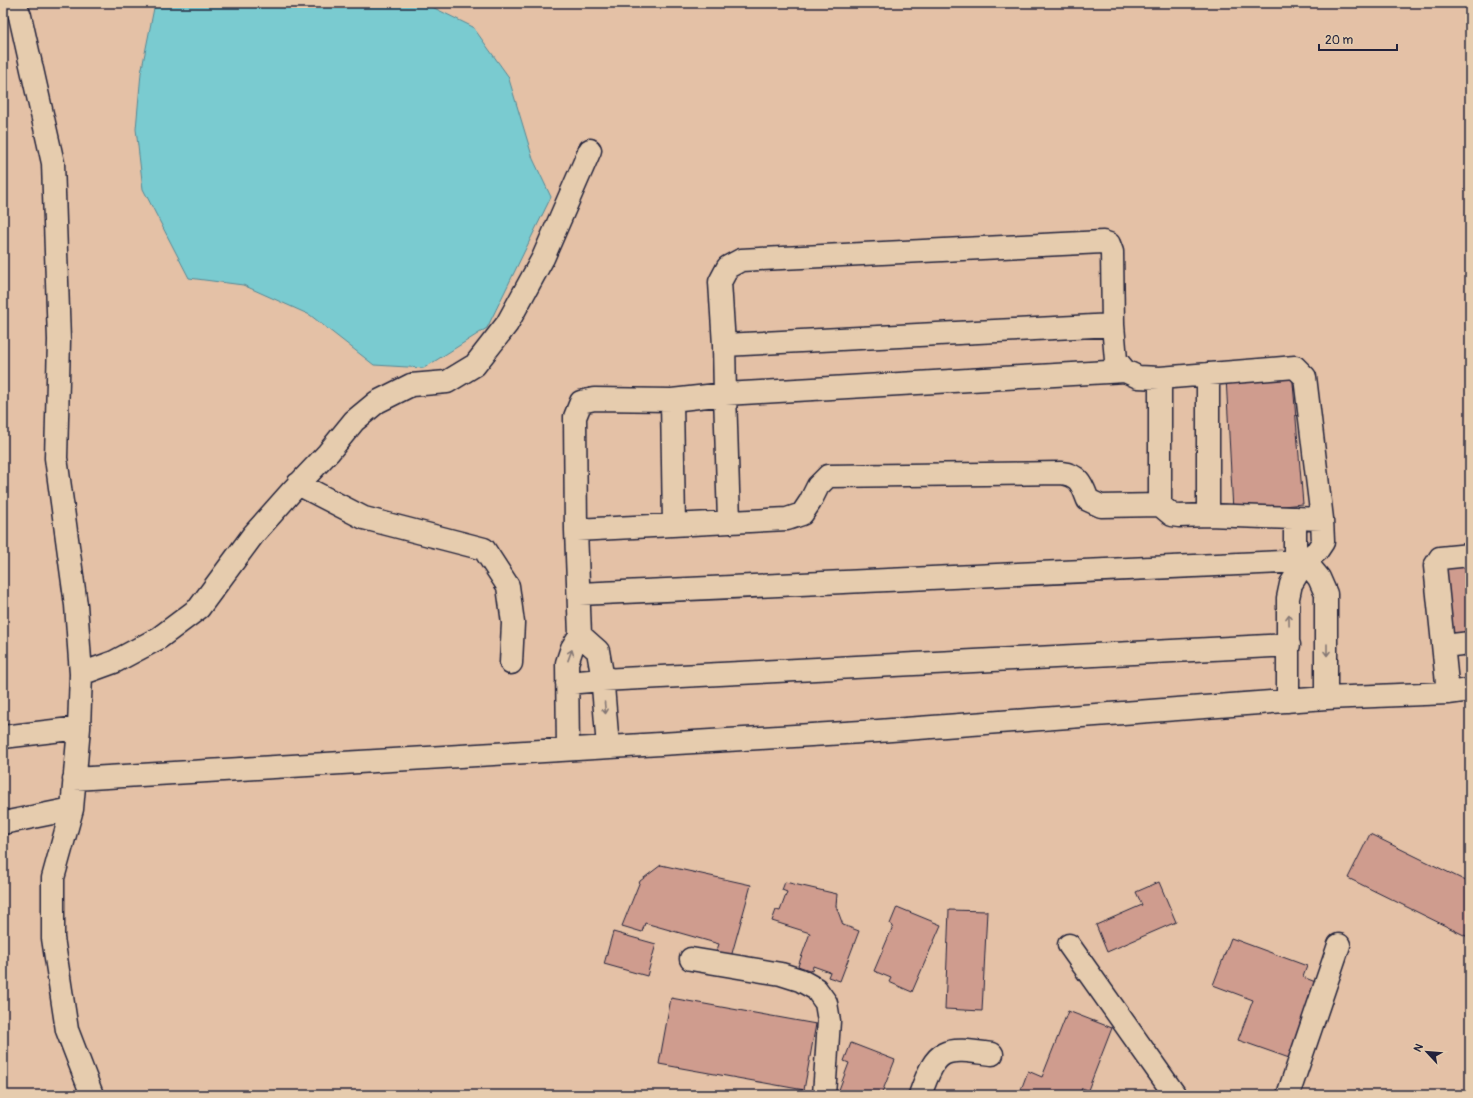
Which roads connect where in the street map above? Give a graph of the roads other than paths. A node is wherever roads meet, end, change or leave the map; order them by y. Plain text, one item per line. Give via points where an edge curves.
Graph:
1 (15, 3) edge
2 (590, 150) dead end
3 (1113, 325) junction
4 (724, 345) junction
5 (1125, 371) junction
6 (1208, 374) junction
7 (1160, 378) junction
8 (724, 394) junction
9 (672, 400) junction
10 (298, 484) junction
11 (1160, 505) junction
12 (1208, 514) junction
13 (1295, 518) junction
14 (1322, 519) junction
15 (729, 522) junction
16 (674, 525) junction
17 (576, 530) junction
18 (1470, 555) edge
19 (1300, 561) junction
20 (578, 594) junction
21 (580, 636) junction
22 (1470, 643) edge
23 (1289, 645) junction
24 (1444, 646) junction
25 (511, 663) dead end
26 (81, 674) junction
27 (602, 680) junction
28 (567, 683) junction
29 (1470, 690) edge
30 (1448, 693) junction
31 (1326, 698) junction
32 (1288, 701) junction
33 (79, 728) junction
34 (3, 737) edge
35 (608, 747) junction
36 (568, 749) junction
37 (74, 779) junction
38 (72, 809) junction
39 (3, 823) edge
40 (1069, 945) dead end
41 (1339, 945) dead end
42 (691, 959) dead end
43 (992, 1054) dead end
44 (92, 1095) edge
45 (824, 1095) edge
46 (920, 1095) edge
47 (1175, 1095) edge
48 (1288, 1095) edge

1 - 26 street via 54,162 60,340 56,458 76,605
2 - 10 street via 543,258 507,324 475,365 447,382 411,385 377,402 354,421 328,454
3 - 4 street
3 - 4 street via 1112,252 1109,244 1103,242 772,258 740,260 728,266 720,282
3 - 5 street via 1116,360
4 - 8 street
5 - 7 street via 1138,377
5 - 8 street
6 - 7 street
6 - 12 street
6 - 14 street via 1295,367 1305,377
7 - 11 street
8 - 9 street
8 - 15 street
9 - 16 street
9 - 17 street via 594,399 581,402 575,417
10 - 25 street via 364,518 484,549 508,586 513,623
10 - 26 street via 253,535 199,608 159,638 114,662
11 - 12 street via 1172,515
11 - 15 street via 1101,506 1088,500 1080,481 1070,474 1061,473 828,476 818,486 802,514 787,518
12 - 13 street
13 - 14 street
13 - 19 street
14 - 19 street via 1323,542
15 - 16 street
16 - 17 street
17 - 20 street
18 - 24 street via 1440,558 1434,566
19 - 20 street
23 -> 19 street via 1288,598
19 -> 31 street via 1319,578 1326,594
20 - 21 street
21 - 27 street via 598,651
28 -> 21 street via 567,663 572,648
22 - 24 street
23 - 27 street
23 - 32 street
24 - 30 street
26 - 33 street
27 - 28 street
27 -> 35 street
28 - 36 street
29 - 30 street
30 - 31 street
31 - 32 street
32 - 35 street via 878,731
33 - 34 street
33 - 37 street
35 - 36 street
36 - 37 street
37 - 38 street
38 - 39 street
38 - 44 street via 53,878 53,938 66,1030
40 - 47 street
41 - 48 street
42 - 45 street via 781,974 800,980 816,990 826,1003 829,1021
43 - 46 street via 950,1050 939,1056 927,1076

